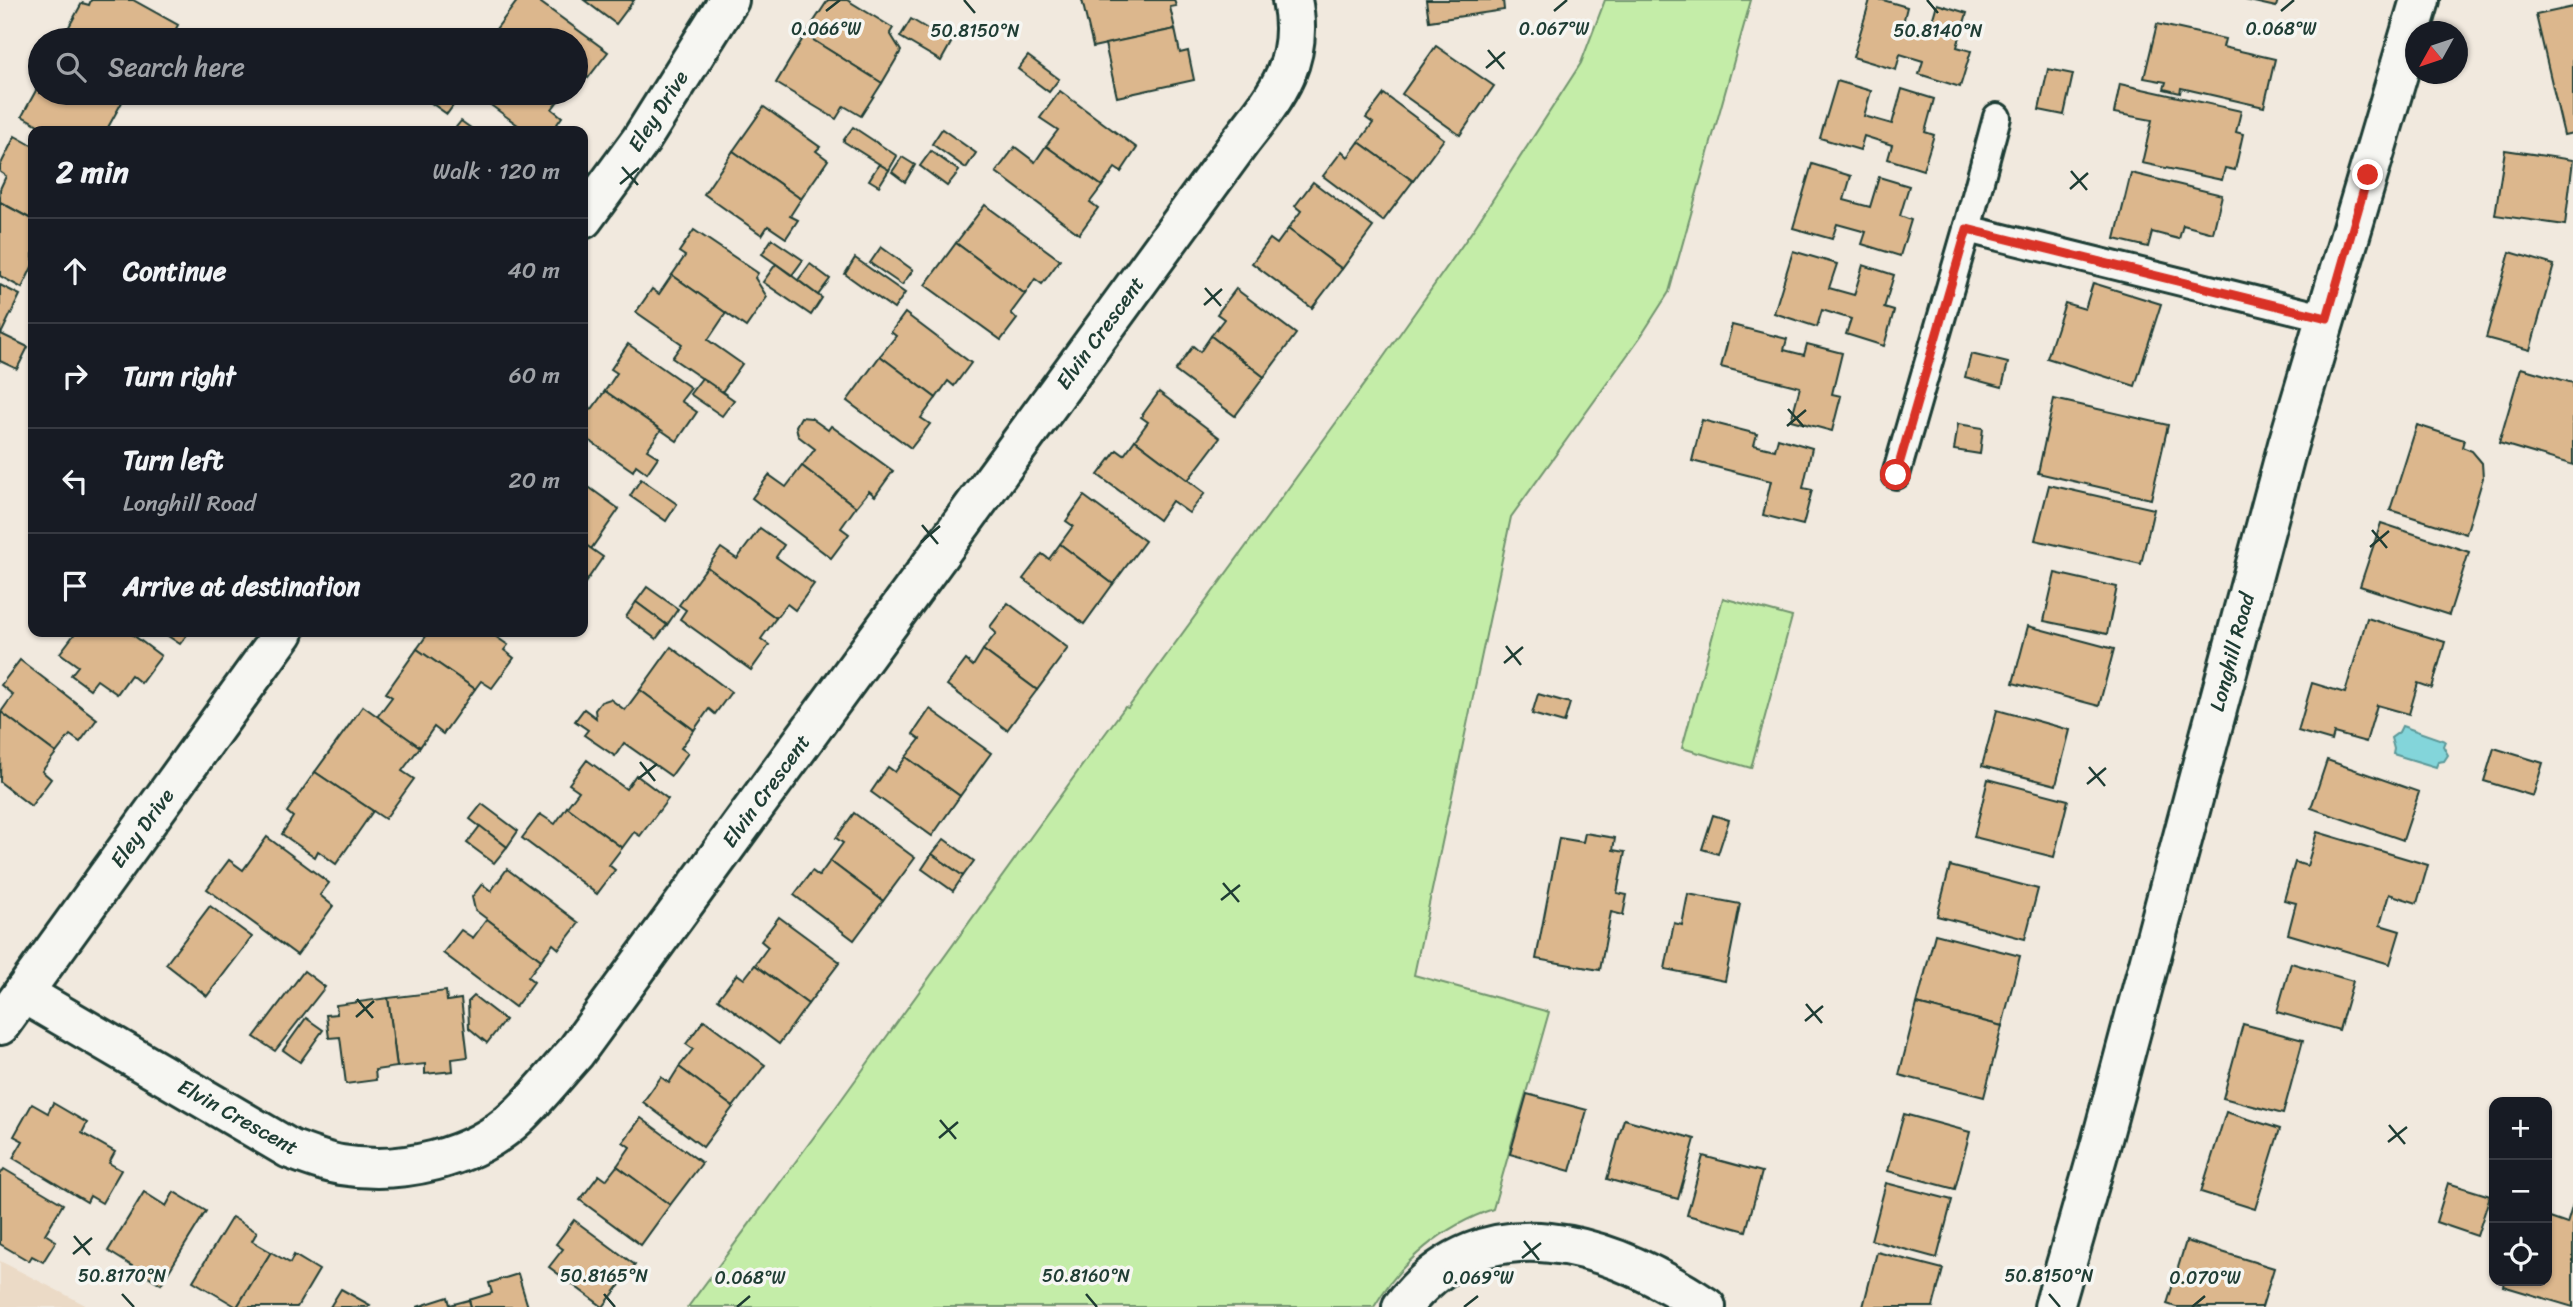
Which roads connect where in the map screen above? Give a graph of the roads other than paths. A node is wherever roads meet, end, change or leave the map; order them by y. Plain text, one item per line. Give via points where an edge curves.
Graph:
1 (729, 0) edge
2 (1292, 0) edge
3 (2420, 0) edge
4 (1997, 117) dead end
5 (588, 212) edge
6 (1967, 229) junction
7 (2327, 318) junction
8 (1896, 475) dead end
9 (280, 637) edge
10 (23, 993) junction
11 (0, 1025) edge
12 (1402, 1307) edge
13 (1706, 1307) edge
14 (2054, 1307) edge

1 - 5 street, Eley Drive
2 - 10 street, Elvin Crescent via 1296,32 1292,61 1268,106 576,1053 509,1124 458,1152 415,1164 367,1167 314,1158 290,1149
3 - 7 street, Longhill Road
4 - 6 lane
6 - 7 lane
6 - 8 lane
7 - 14 street, Longhill Road via 2284,457
9 - 10 street, Eley Drive
10 - 11 street, Eley Drive
12 - 13 street via 1431,1276 1458,1258 1513,1241 1545,1241 1618,1259

